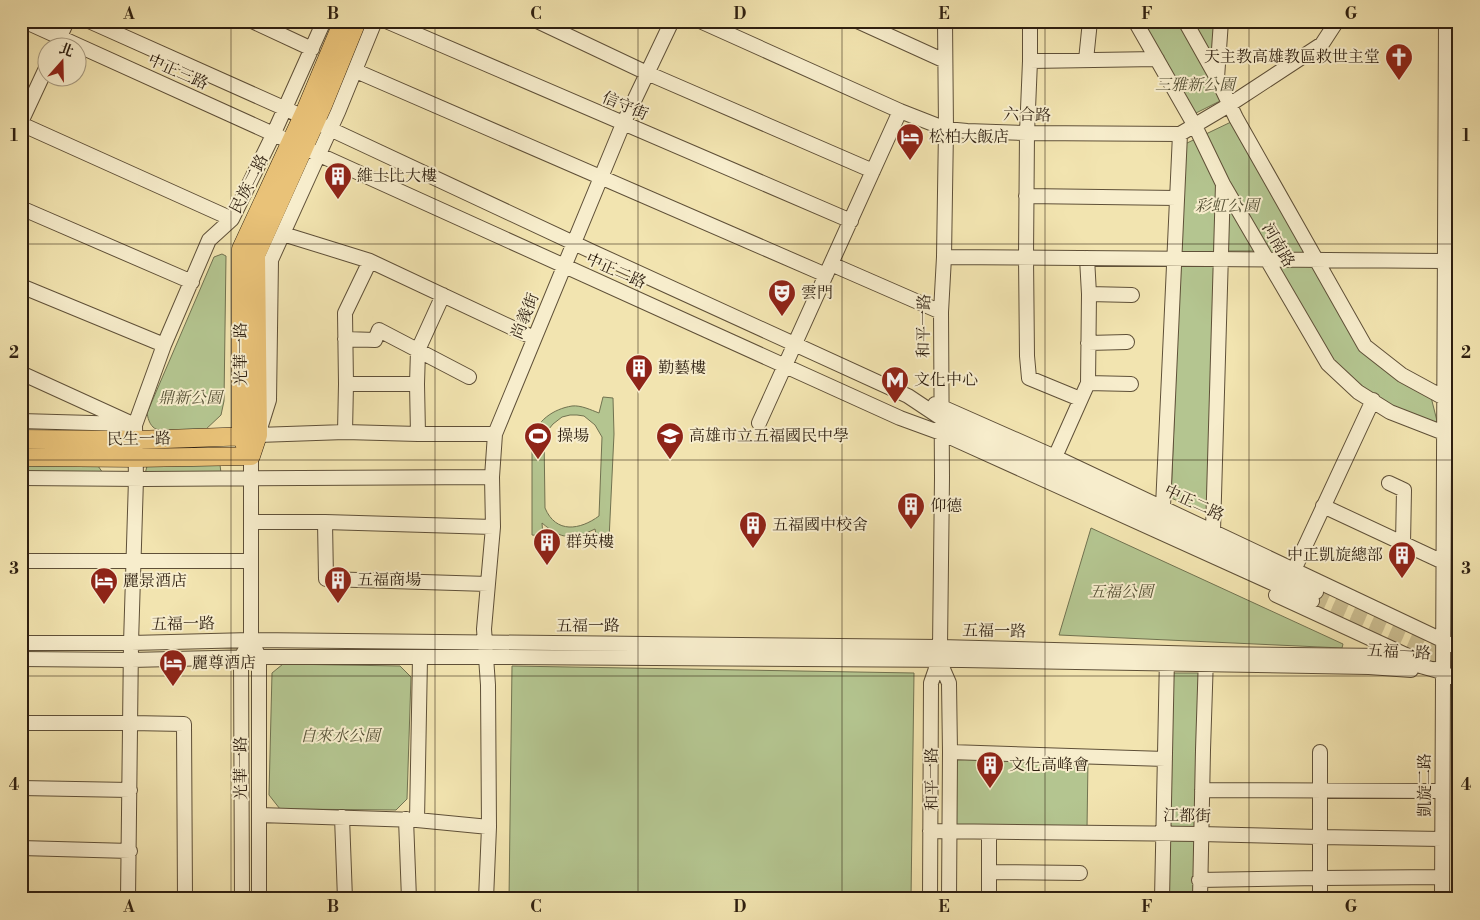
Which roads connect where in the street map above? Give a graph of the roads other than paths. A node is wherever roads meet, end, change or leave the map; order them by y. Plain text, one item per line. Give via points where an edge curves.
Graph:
1 (24, 21) edge
2 (67, 21) edge
3 (89, 21) edge
4 (252, 21) edge
5 (324, 21) edge
6 (343, 21) edge
7 (357, 21) edge
8 (375, 21) edge
9 (386, 21) edge
10 (537, 21) edge
11 (672, 21) edge
12 (700, 21) edge
13 (857, 21) edge
14 (945, 21) edge
15 (1030, 21) edge
16 (1090, 21) edge
17 (1135, 21) edge
18 (1185, 21) edge
19 (1221, 21) edge
20 (1337, 21) edge
21 (1446, 21) edge
22 (51, 38) edge
23 (59, 38) edge
24 (312, 49) junction
25 (88, 55) edge
26 (1157, 59) junction
27 (1086, 60) junction
28 (944, 61) junction
29 (1030, 61) junction
30 (356, 70) junction
31 (647, 72) junction
32 (1217, 78) junction
33 (38, 86) edge
34 (1229, 105) junction
35 (285, 109) junction
36 (900, 111) junction
37 (21, 123) edge
38 (316, 123) junction
39 (623, 124) junction
40 (1196, 126) junction
41 (946, 129) junction
42 (1027, 133) junction
43 (273, 134) junction
44 (1180, 134) junction
45 (304, 148) junction
46 (874, 170) junction
47 (601, 177) junction
48 (1223, 184) junction
49 (1026, 196) junction
50 (1177, 198) junction
51 (21, 208) edge
52 (232, 219) junction
53 (850, 221) junction
54 (283, 234) junction
55 (574, 243) junction
56 (256, 255) junction
57 (944, 257) junction
58 (1026, 258) junction
59 (1087, 258) junction
60 (1175, 259) junction
61 (1220, 259) junction
62 (1266, 260) junction
63 (1317, 260) junction
64 (370, 261) junction
65 (1444, 261) junction
66 (564, 266) junction
67 (829, 270) junction
68 (192, 282) junction
69 (21, 286) edge
70 (1089, 294) junction
71 (443, 295) junction
72 (1132, 295) dead end
73 (940, 312) junction
74 (534, 338) junction
75 (345, 339) junction
76 (1127, 342) dead end
77 (1088, 343) junction
78 (164, 345) junction
79 (795, 345) junction
80 (418, 350) junction
81 (785, 366) junction
82 (21, 373) edge
83 (469, 377) dead end
84 (1088, 383) junction
85 (346, 384) junction
86 (417, 384) junction
87 (1131, 384) dead end
88 (1080, 399) junction
89 (1372, 400) junction
90 (1444, 400) junction
91 (1459, 406) edge
92 (941, 412) junction
93 (21, 421) edge
94 (760, 423) dead end
95 (345, 432) junction
96 (135, 433) junction
97 (1444, 433) junction
98 (418, 434) junction
99 (495, 434) junction
100 (249, 436) junction
101 (942, 437) junction
102 (21, 439) edge
103 (251, 456) junction
104 (21, 457) edge
105 (1055, 457) junction
106 (136, 458) junction
107 (492, 477) junction
108 (21, 478) edge
109 (251, 478) junction
110 (136, 480) junction
111 (1388, 483) dead end
112 (1323, 506) junction
113 (1163, 507) junction
114 (251, 522) junction
115 (325, 522) junction
116 (493, 527) junction
117 (1213, 531) junction
118 (1404, 544) junction
119 (21, 560) edge
120 (251, 561) junction
121 (134, 562) junction
122 (1443, 562) junction
123 (1294, 570) junction
124 (488, 584) junction
125 (251, 640) junction
126 (1443, 640) junction
127 (485, 642) junction
128 (21, 643) edge
129 (131, 643) junction
130 (1459, 649) edge
131 (940, 654) junction
132 (241, 657) junction
133 (259, 657) junction
134 (420, 658) junction
135 (487, 658) junction
136 (21, 659) edge
137 (1167, 659) junction
138 (131, 660) junction
139 (1206, 660) junction
140 (1442, 672) junction
141 (1459, 680) edge
142 (131, 722) junction
143 (21, 723) edge
144 (950, 752) junction
145 (1320, 752) dead end
146 (1165, 759) junction
147 (21, 788) edge
148 (130, 790) junction
149 (1202, 790) junction
150 (1320, 790) junction
151 (1442, 791) junction
152 (259, 815) junction
153 (342, 817) junction
154 (412, 820) junction
155 (489, 827) junction
156 (930, 831) junction
157 (950, 831) junction
158 (989, 832) junction
159 (1163, 834) junction
160 (1201, 834) junction
161 (1319, 837) junction
162 (1442, 838) junction
163 (21, 848) edge
164 (130, 851) junction
165 (989, 872) junction
166 (1080, 873) dead end
167 (1321, 878) junction
168 (1442, 878) junction
169 (1200, 880) junction
170 (128, 899) edge
171 (184, 899) edge
172 (242, 899) edge
173 (259, 899) edge
174 (345, 899) edge
175 (409, 899) edge
176 (486, 899) edge
177 (930, 899) edge
178 (949, 899) edge
179 (989, 899) edge
180 (1162, 899) edge
181 (1200, 899) edge
182 (1320, 899) edge
183 (1442, 899) edge

1 - 22 street, 中正三路
2 - 23 street
3 - 35 street, 中正三路
4 - 24 street
5 - 24 street, 民族二路
6 - 38 main road, 民族二路
7 - 38 main road, 民族二路
8 - 30 street, 民族二路
9 - 39 street, 信守街
10 - 31 street
11 - 31 street, 尚義街
12 - 36 street, 六合路
13 - 28 street
14 - 28 street, 和平一路
15 - 29 street
16 - 27 street
17 - 26 street, 河南路
18 - 32 street
19 - 32 street
20 - 34 street, 六合路 via 1322,44
21 - 65 street, 凱旋二路
24 - 35 street, 民族二路
25 - 43 street, 中正三路
26 - 27 street
26 - 40 street, 河南路
27 - 29 street
28 - 41 street, 和平一路
29 - 42 street
30 - 38 street, 民族二路
30 - 47 street
31 - 39 street, 尚義街
31 - 46 street
32 - 34 street
33 - 37 street
34 - 40 street, 六合路
34 - 63 street
35 - 38 street, 中正三路
35 - 43 street, 民族二路
36 - 41 street, 六合路
36 - 46 street
37 - 52 street
38 - 45 main road, 民族二路
38 - 55 street, 中正二路
39 - 47 street, 尚義街
39 - 53 street, 信守街
40 - 44 street, 六合路
40 - 48 street, 河南路
41 - 42 street, 六合路
41 - 57 street, 和平一路
42 - 44 street, 六合路
42 - 49 street
43 - 45 street, 中正三路
43 - 52 street, 民族二路
44 - 50 street
45 - 54 street, 民族二路
45 - 56 main road, 民族二路
45 - 66 street, 中正二路
46 - 53 street
47 - 55 street, 尚義街
47 - 67 street
48 - 61 street
48 - 62 street, 河南路
49 - 50 street
49 - 58 street
50 - 60 street
51 - 68 street
52 - 68 street, 民族二路 via 209,240
53 - 67 street
54 - 56 street, 民族二路
54 - 64 street
55 - 66 street, 尚義街
55 - 79 street, 中正二路
56 - 100 main road, 光華一路
56 - 100 street, 光華一路 via 269,400
57 - 58 street
57 - 73 street, 和平一路
58 - 59 street
58 - 88 street via 1029,378
59 - 60 street
59 - 70 street
60 - 61 street
60 - 113 street
61 - 62 street
61 - 117 street
62 - 63 street
62 - 89 street, 河南路 via 1328,364 1358,392
63 - 65 street
63 - 90 street via 1366,346 1402,374
64 - 71 street
64 - 75 street via 345,312
65 - 90 street, 凱旋二路
66 - 74 street, 尚義街
66 - 81 street, 中正二路
67 - 73 street
67 - 79 street
68 - 78 street, 民族二路
69 - 78 street
70 - 72 street
70 - 77 street
71 - 74 street
71 - 80 street
73 - 92 street, 和平一路
74 - 99 street, 尚義街
75 - 80 street via 375,340 379,330
75 - 85 street
76 - 77 street
77 - 84 street
78 - 96 street, 民族二路
79 - 81 street
79 - 92 street, 中正二路
80 - 83 street
80 - 86 street
81 - 94 street
81 - 101 street, 中正二路
82 - 96 street
84 - 87 street
84 - 88 street
85 - 86 street
85 - 95 street
86 - 98 street
88 - 105 street
89 - 97 street, 河南路 via 1390,412
89 - 112 street
90 - 91 street
90 - 97 street, 凱旋二路
92 - 101 street, 和平一路
92 - 101 street, 中正二路 via 1314,597
92 - 105 street, 中正二路
93 - 96 street, 民生一路
95 - 98 street
95 - 100 street
96 - 100 main road, 民生一路
96 - 102 main road, 民生一路
96 - 106 street
97 - 122 street, 凱旋二路
98 - 99 street
99 - 107 street, 尚義街
100 - 103 main road, 光華一路
101 - 131 street, 和平一路
101 - 140 street, 中正二路
103 - 106 main road, 民生一路
103 - 109 street, 光華一路
104 - 106 main road, 民生一路
105 - 113 street, 中正二路
106 - 110 street
107 - 109 street
107 - 116 street, 尚義街
108 - 110 street
109 - 110 street
109 - 114 street, 光華一路
110 - 121 street
111 - 118 street via 1404,490
112 - 118 street
112 - 123 street
113 - 117 street, 中正二路
114 - 115 street
114 - 120 street, 光華一路
115 - 116 street
115 - 124 street via 326,579
116 - 124 street, 尚義街
117 - 123 street, 中正二路
118 - 122 street
119 - 121 street
120 - 121 street
120 - 125 street, 光華一路
121 - 129 street
122 - 126 street, 凱旋二路
123 - 126 street, 中正二路
124 - 127 street, 尚義街
125 - 127 street, 五福一路
125 - 129 street, 五福一路
125 - 132 street
125 - 133 street, 光華一路
126 - 130 street, 中正二路
126 - 140 street, 凱旋二路
127 - 131 street, 五福一路
127 - 135 street, 尚義街
128 - 129 street, 五福一路
129 - 138 street
130 - 140 street
131 - 135 street, 五福一路
131 - 137 street, 五福一路
131 - 144 street, 和平一路 via 949,683
131 - 156 street, 和平一路 via 931,683
132 - 133 street, 五福一路
132 - 138 street, 五福一路
132 - 172 street, 光華一路
133 - 134 street, 五福一路
133 - 152 street, 光華一路
134 - 135 street, 五福一路
134 - 154 street
135 - 155 street, 尚義街
136 - 138 street, 五福一路
137 - 139 street, 五福一路
137 - 146 street
138 - 142 street
139 - 140 street, 五福一路 via 1385,656
139 - 149 street
140 - 141 street
140 - 151 street, 凱旋二路
142 - 143 street
142 - 148 street
142 - 171 street via 184,724
144 - 146 street
144 - 157 street, 和平一路
145 - 150 street
146 - 159 street
147 - 148 street
148 - 164 street
149 - 150 street
149 - 160 street
150 - 151 street
150 - 161 street
151 - 162 street, 凱旋二路
152 - 153 street
152 - 173 street, 光華一路
153 - 154 street
153 - 174 street
154 - 155 street
154 - 175 street
155 - 176 street, 尚義街
156 - 157 street, 江都街
156 - 177 street, 和平一路
157 - 158 street, 江都街
157 - 178 street, 和平一路
158 - 159 street, 江都街
158 - 165 street
159 - 160 street, 江都街
159 - 180 street
160 - 161 street, 江都街
160 - 169 street
161 - 162 street, 江都街
161 - 167 street
162 - 168 street, 凱旋二路
163 - 164 street
164 - 170 street
165 - 166 street
165 - 179 street
167 - 168 street
167 - 169 street
167 - 182 street
168 - 183 street, 凱旋二路
169 - 181 street

